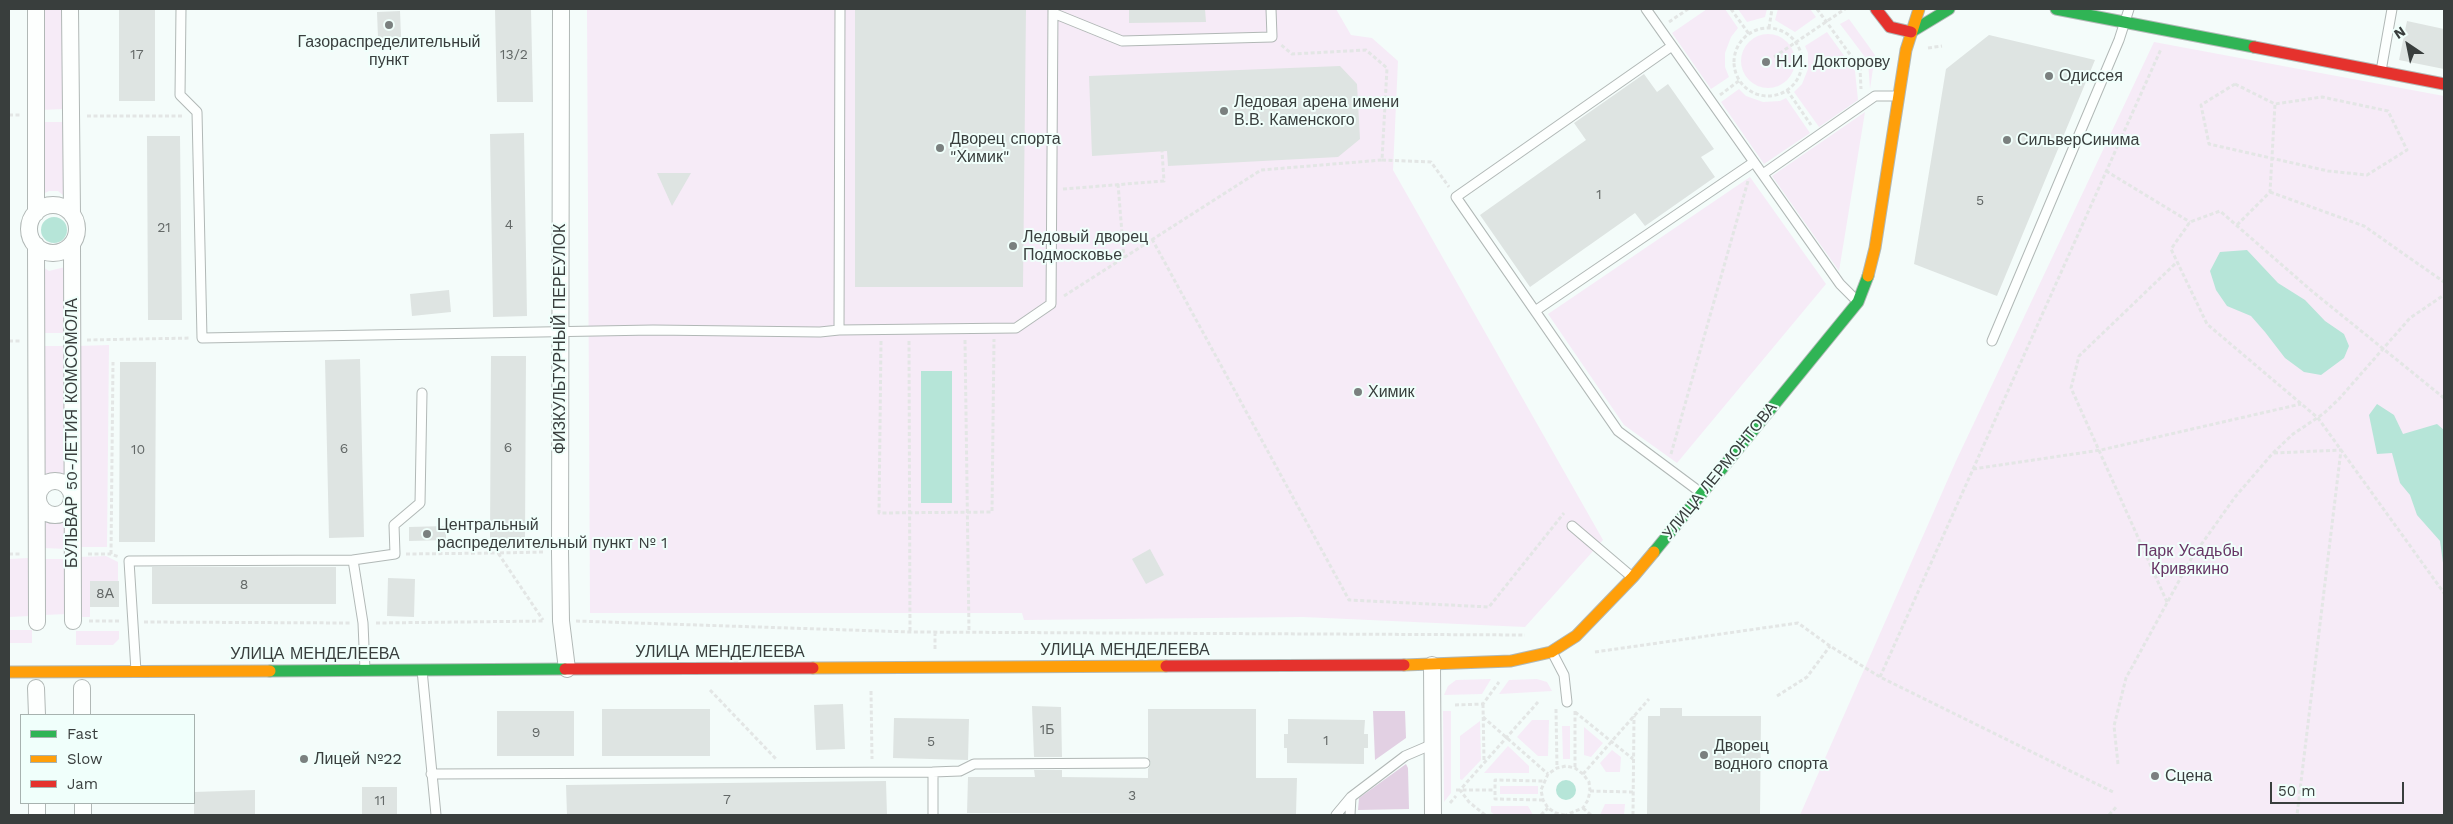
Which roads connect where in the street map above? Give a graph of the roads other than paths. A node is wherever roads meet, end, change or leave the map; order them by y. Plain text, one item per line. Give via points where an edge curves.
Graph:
1 (36, 9) edge
2 (70, 9) edge
3 (181, 9) edge
4 (561, 9) edge
5 (840, 9) edge
6 (1272, 9) edge
7 (1646, 9) edge
8 (1876, 9) edge
9 (1919, 9) edge
10 (1949, 9) edge
11 (2056, 9) edge
12 (2129, 9) edge
13 (2392, 9) edge
14 (1054, 11) edge
15 (2081, 12) edge
16 (2125, 22) junction
17 (1911, 32) junction
18 (1672, 46) junction
19 (2380, 71) junction
20 (2444, 84) edge
21 (1899, 96) junction
22 (1754, 162) junction
23 (1763, 174) junction
24 (36, 213) junction
25 (72, 215) junction
26 (36, 245) junction
27 (72, 245) junction
28 (1858, 302) junction
29 (1535, 311) junction
30 (839, 330) junction
31 (560, 332) junction
32 (1992, 341) dead end
33 (422, 393) dead end
34 (1702, 494) junction
35 (38, 496) junction
36 (72, 497) junction
37 (1572, 526) dead end
38 (353, 560) junction
39 (1633, 577) junction
40 (73, 621) road end
41 (37, 622) dead end
42 (1552, 652) junction
43 (1432, 665) junction
44 (567, 669) junction
45 (365, 670) junction
46 (422, 670) junction
47 (136, 671) junction
48 (9, 672) edge
49 (36, 688) dead end
50 (82, 688) dead end
51 (1571, 704) road end
52 (36, 714) edge
53 (82, 714) edge
54 (1433, 744) junction
55 (1146, 763) dead end
56 (933, 772) junction
57 (432, 774) junction
58 (1351, 797) junction
59 (436, 815) edge
60 (933, 815) edge
61 (1336, 815) edge
62 (1350, 815) edge
63 (1433, 815) edge

1 - 24 street
2 - 25 street, БУЛЬВАР 50-ЛЕТИЯ КОМСОМОЛА
3 - 31 lane via 180,95 197,112 202,338
4 - 31 street, ФИЗКУЛЬТУРНЫЙ ПЕРЕУЛОК
5 - 30 lane
6 - 14 lane via 1272,37 1122,41
7 - 18 lane
8 - 17 main road via 1890,27
9 - 17 main road, УЛИЦА ЛЕРМОНТОВА
10 - 17 main road
11 - 15 main road
12 - 16 lane
13 - 19 lane
14 - 30 lane via 1052,304 1016,328
15 - 16 main road
16 - 19 main road
16 - 32 lane
17 - 21 main road, УЛИЦА ЛЕРМОНТОВА
18 - 22 lane
18 - 29 lane via 1456,197
19 - 20 main road
21 - 23 lane via 1875,96
21 - 28 main road, УЛИЦА ЛЕРМОНТОВА via 1876,248
22 - 23 lane
22 - 29 lane
23 - 28 lane via 1840,284
24 - 25 street via 47,206 54,206
24 - 26 street via 31,220 30,233
25 - 27 street, БУЛЬВАР 50-ЛЕТИЯ КОМСОМОЛА via 77,230
26 - 27 street via 50,253 66,250
26 - 35 street
27 - 36 street, БУЛЬВАР 50-ЛЕТИЯ КОМСОМОЛА
28 - 34 main road, УЛИЦА ЛЕРМОНТОВА
29 - 34 lane via 1618,431
30 - 31 lane
31 - 44 street, ФИЗКУЛЬТУРНЫЙ ПЕРЕУЛОК via 561,621
33 - 38 lane via 420,503 394,525 395,554
34 - 39 main road, УЛИЦА ЛЕРМОНТОВА
35 - 36 street via 47,482 58,480 68,486
35 - 36 street via 41,507 55,515 69,507
35 - 41 street
36 - 40 street, БУЛЬВАР 50-ЛЕТИЯ КОМСОМОЛА
37 - 39 lane
38 - 45 lane via 363,623
38 - 47 lane via 129,561
39 - 42 main road, УЛИЦА ЛЕРМОНТОВА via 1576,636
42 - 43 main road, УЛИЦА ЛЕРМОНТОВА via 1511,661
42 - 51 lane via 1564,675
43 - 44 main road, УЛИЦА МЕНДЕЛЕЕВА
43 - 54 street
44 - 46 main road, УЛИЦА МЕНДЕЛЕЕВА
45 - 46 main road, УЛИЦА МЕНДЕЛЕЕВА
45 - 47 main road, УЛИЦА МЕНДЕЛЕЕВА
46 - 57 lane
47 - 48 main road, УЛИЦА МЕНДЕЛЕЕВА
49 - 52 street
50 - 53 street
54 - 58 lane via 1405,756
54 - 63 street
55 - 56 lane via 974,764 960,771
56 - 57 lane
56 - 60 lane
57 - 59 lane
58 - 61 lane
58 - 62 lane

